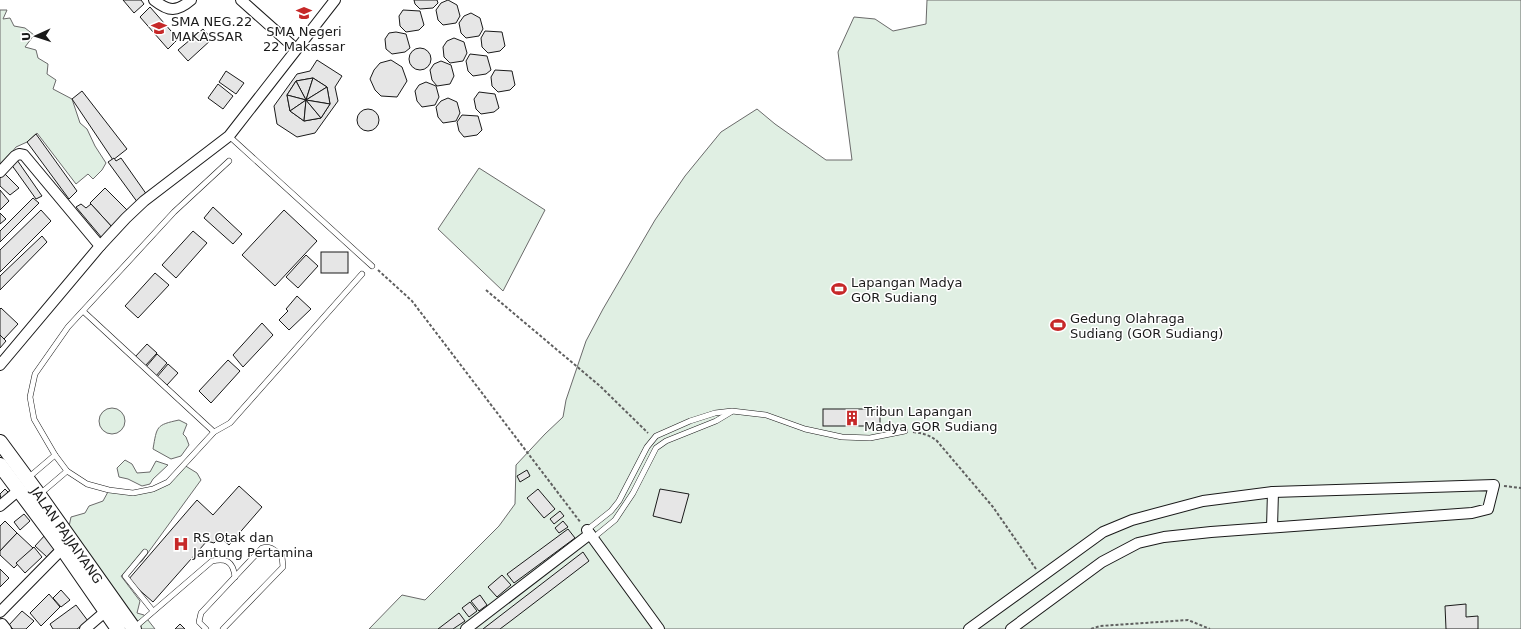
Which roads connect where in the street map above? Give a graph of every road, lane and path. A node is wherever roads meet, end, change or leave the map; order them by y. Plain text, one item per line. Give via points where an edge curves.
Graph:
1 (154, 0) edge
2 (191, 0) edge
3 (241, 0) edge
4 (335, 0) edge
5 (296, 49) junction
6 (229, 136) junction
7 (228, 160) dead end
8 (0, 172) edge
9 (100, 246) junction
10 (372, 266) joint
11 (362, 274) dead end
12 (486, 290) dead end
13 (83, 311) junction
14 (0, 365) edge
15 (732, 411) junction
16 (905, 431) joint
17 (214, 432) junction
18 (653, 438) junction
19 (0, 442) edge
20 (55, 455) junction
21 (0, 466) edge
22 (67, 471) junction
23 (27, 478) junction
24 (1494, 485) junction
25 (1521, 488) edge
26 (19, 490) junction
27 (1273, 492) junction
28 (39, 495) junction
29 (0, 506) edge
30 (1272, 527) junction
31 (590, 534) junction
32 (67, 545) junction
33 (145, 552) dead end
34 (1041, 576) junction
35 (235, 577) junction
36 (106, 611) junction
37 (153, 611) junction
38 (0, 612) edge
39 (85, 629) edge
40 (118, 629) edge
41 (134, 629) edge
42 (206, 629) edge
43 (223, 629) edge
44 (466, 629) edge
45 (659, 629) edge
46 (969, 629) edge
47 (1011, 629) edge
48 (1091, 629) edge
49 (1210, 629) edge

1 - 2 street via 173,10 183,7
3 - 5 street
4 - 5 street
5 - 6 street
6 - 9 street via 144,201
6 - 10 lane
7 - 13 lane via 174,212
8 - 9 street via 15,156 24,155
9 - 14 street
10 - 31 path via 412,301
11 - 17 lane via 230,423
12 - 18 path via 600,386
13 - 17 lane
13 - 20 lane via 68,327 35,374 30,397 34,419
15 - 16 lane via 766,415 805,429 836,436 870,438
15 - 18 lane via 715,412 662,432
15 - 31 lane via 656,448 633,493 615,520
16 - 34 path via 922,433 937,441 993,507
17 - 22 lane via 168,482 153,489 133,493 109,490 87,484
18 - 31 lane via 619,501
19 - 23 main road, JALAN PAJJAIYANG
20 - 22 lane
20 - 23 lane
21 - 26 main road
22 - 28 lane
23 - 28 main road, JALAN PAJJAIYANG
24 - 25 path
24 - 27 street
24 - 30 street via 1489,508 1472,514
26 - 29 street
26 - 32 main road
27 - 30 street
27 - 34 street via 1203,502 1132,520 1103,532
28 - 32 main road, JALAN PAJJAIYANG
30 - 47 street via 1164,537 1138,543 1102,562
31 - 44 street
31 - 45 street
32 - 36 main road
32 - 38 street
32 - 41 main road, JALAN PAJJAIYANG
33 - 37 lane via 125,576
34 - 46 street
35 - 37 lane via 230,562 222,559 212,561
35 - 42 lane via 202,613 199,622
35 - 43 lane via 262,548 272,548 282,556 283,567
36 - 39 street
36 - 40 main road
37 - 41 lane
48 - 49 path via 1100,626 1188,620

